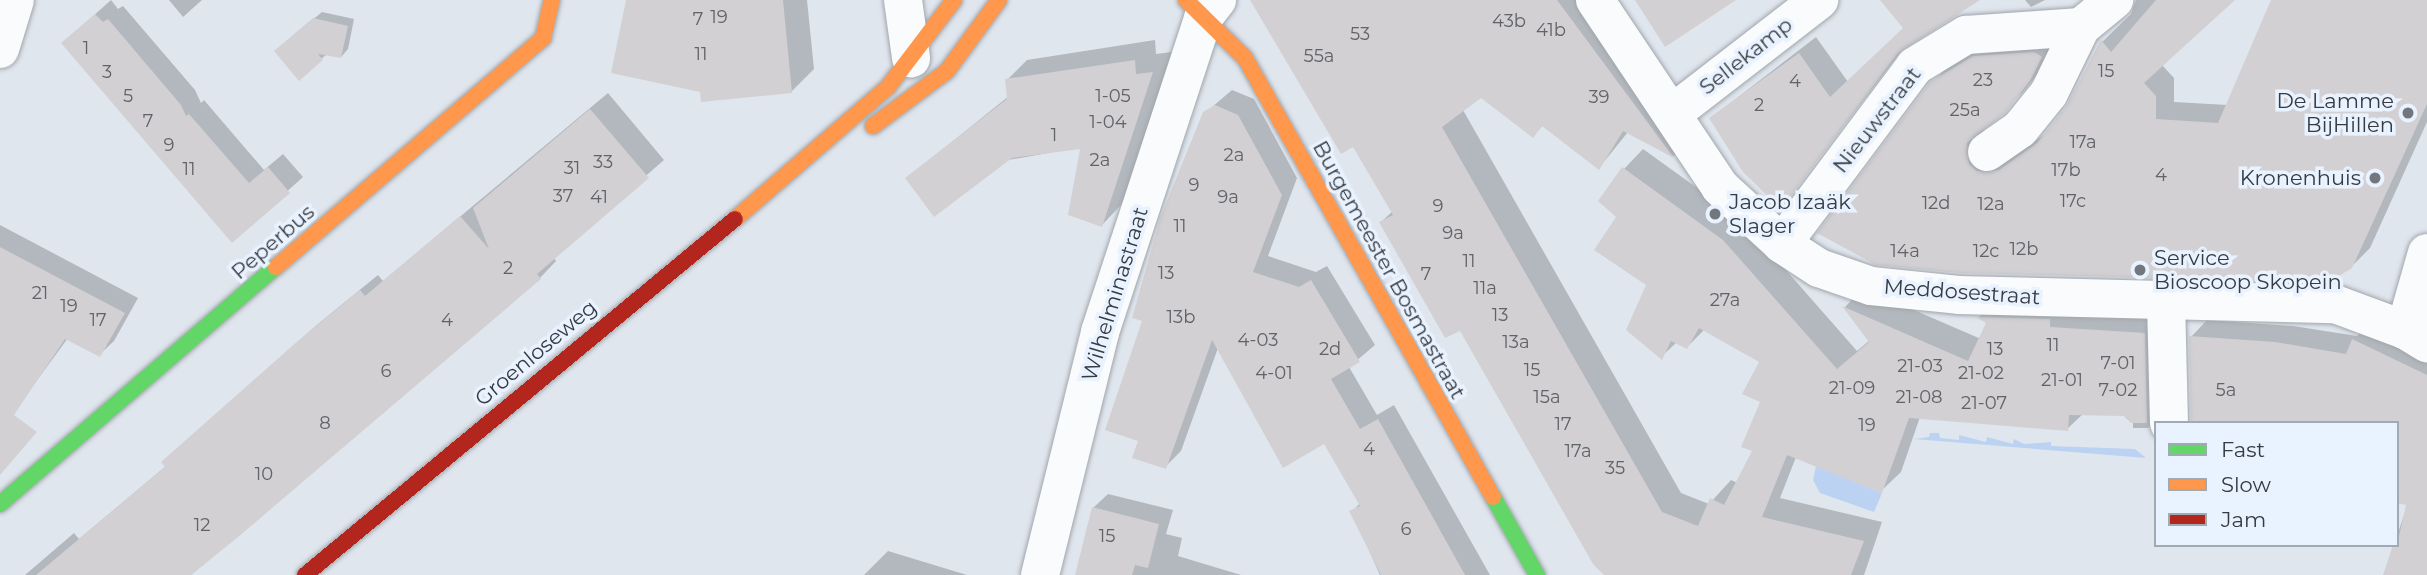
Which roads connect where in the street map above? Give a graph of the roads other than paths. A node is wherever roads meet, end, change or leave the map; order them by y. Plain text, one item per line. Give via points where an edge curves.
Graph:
1 (15, 0) edge
2 (552, 0) edge
3 (903, 0) edge
4 (954, 0) edge
5 (999, 0) edge
6 (1595, 0) edge
7 (1819, 0) edge
8 (2114, 0) edge
9 (1202, 6) edge
10 (2081, 27) junction
11 (0, 49) edge
12 (911, 58) junction
13 (1673, 113) junction
14 (1987, 152) dead end
15 (798, 169) junction
16 (1782, 244) junction
17 (2425, 267) edge
18 (2166, 301) junction
19 (2416, 337) edge
20 (2169, 421) edge
21 (0, 504) edge
22 (305, 575) edge
23 (1040, 575) edge
24 (1536, 575) edge

1 - 11 street
2 - 21 street, Peperbus via 543,37
3 - 12 street
4 - 12 street, Groenloseweg
5 - 15 street, Groenloseweg via 947,71 864,132
6 - 13 street, Meddosestraat
7 - 13 street, Sellekamp
8 - 10 street
9 - 23 street, Wilhelminastraat via 1100,332
9 - 24 street, Burgemeester Bosmastraat via 1245,58
10 - 14 street via 2049,93 2020,129
10 - 16 street, Nieuwstraat via 1966,35 1915,66
12 - 15 street, Groenloseweg via 858,118
13 - 16 street, Meddosestraat via 1720,187
15 - 22 street, Groenloseweg via 582,342
16 - 18 street, Meddosestraat via 1819,268 1871,286 1959,295
17 - 19 street
18 - 19 street, Meddosestraat via 2335,304
18 - 20 street

